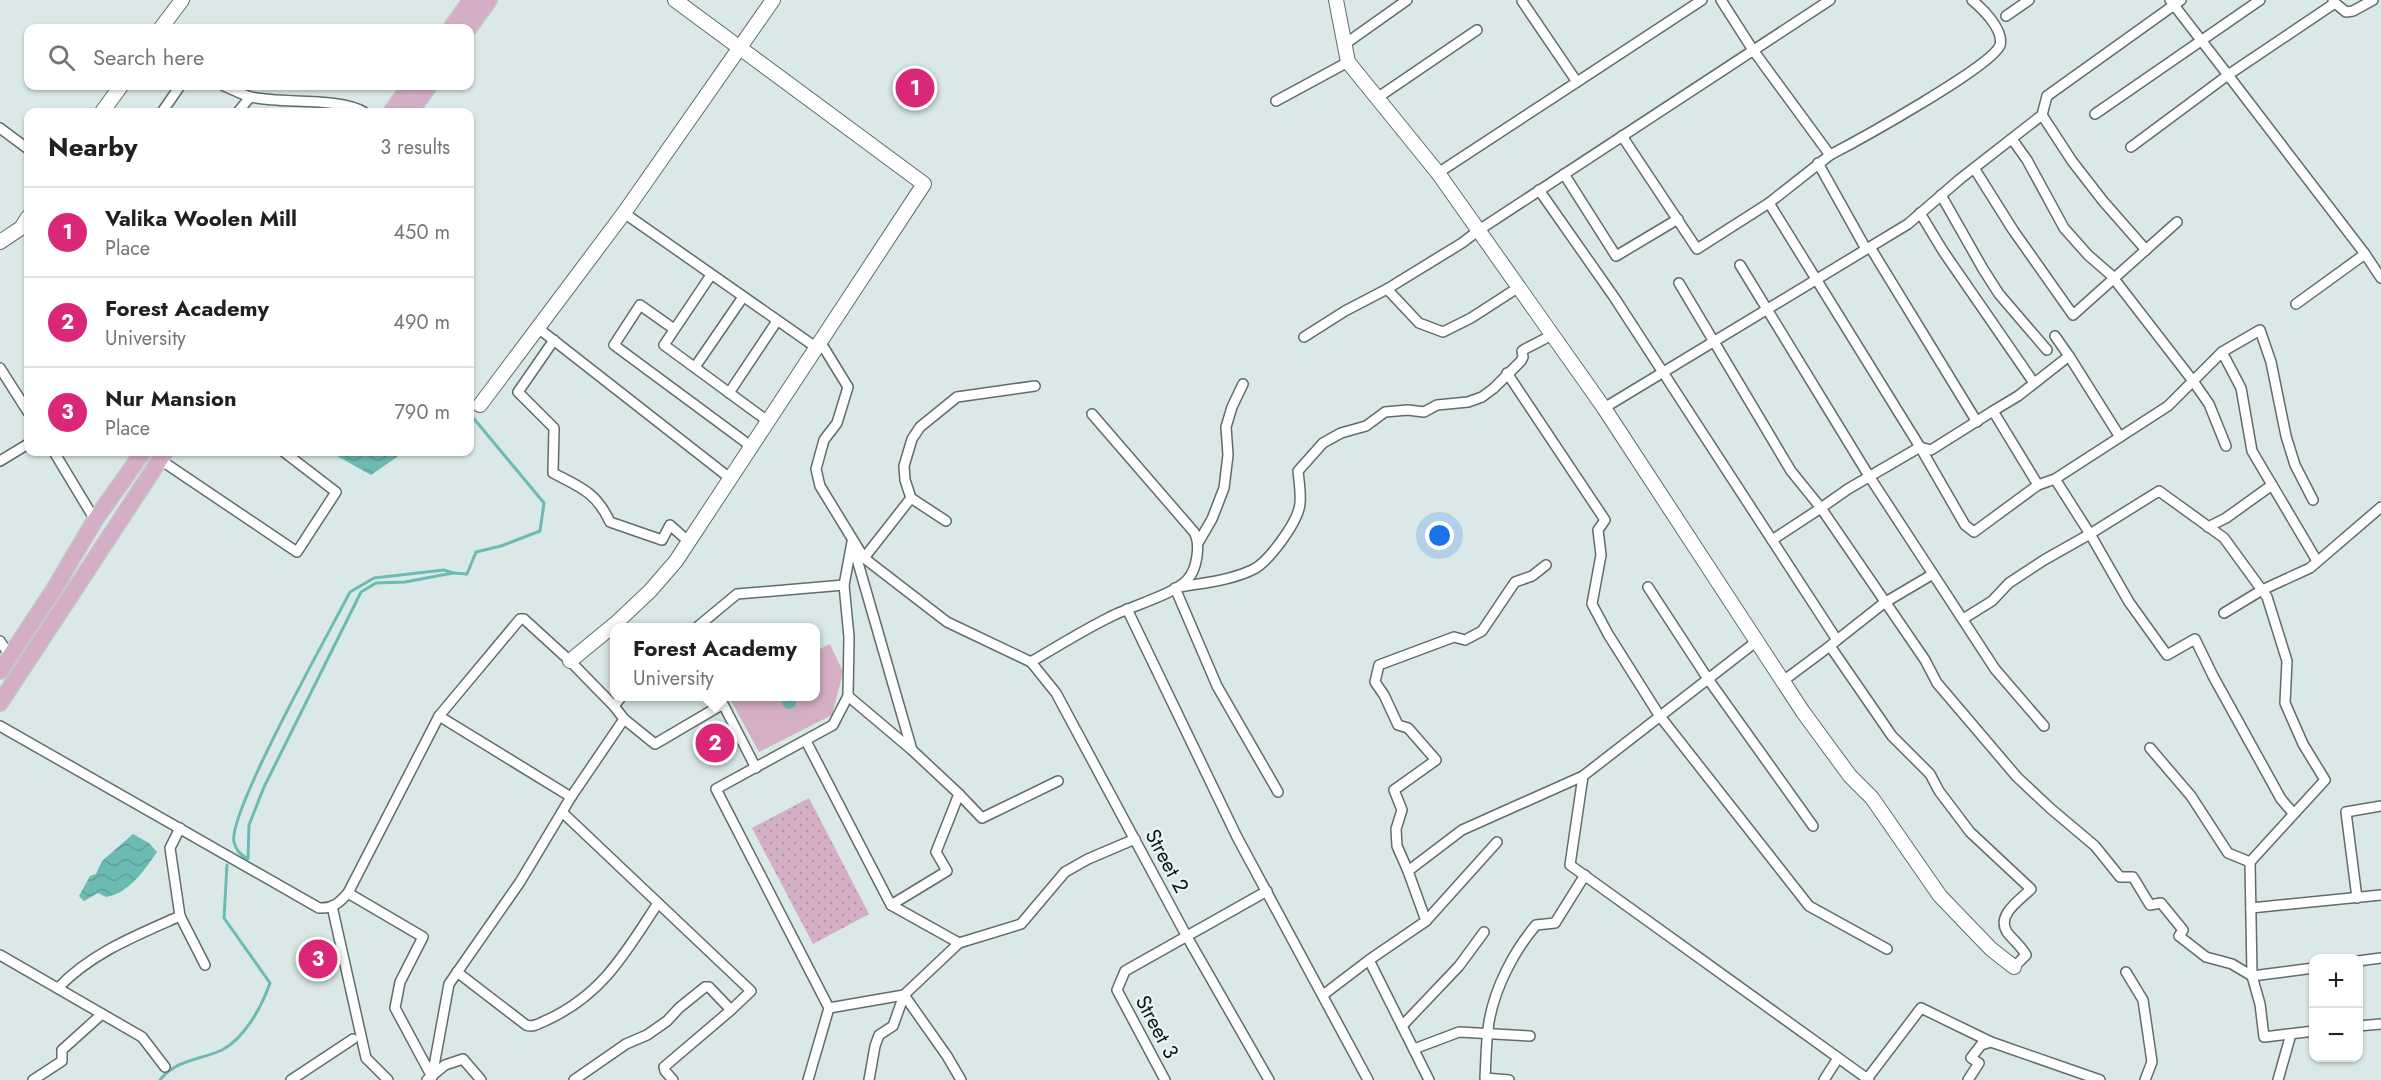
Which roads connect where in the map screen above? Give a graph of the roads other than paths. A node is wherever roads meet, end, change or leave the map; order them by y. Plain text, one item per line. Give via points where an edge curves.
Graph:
1 (182, 0) edge
2 (471, 0) edge
3 (489, 0) edge
4 (675, 0) edge
5 (773, 0) edge
6 (1336, 0) edge
7 (1407, 0) edge
8 (1522, 0) edge
9 (1702, 0) edge
10 (1721, 0) edge
11 (1830, 0) edge
12 (1972, 0) edge
13 (2029, 0) edge
14 (2260, 0) edge
15 (2373, 0) edge
16 (2334, 1) edge
17 (2175, 2) edge
18 (2006, 16) dead end
19 (164, 24) edge
20 (454, 24) edge
21 (472, 24) edge
22 (1477, 30) dead end
23 (2200, 41) junction
24 (1345, 44) junction
25 (740, 47) junction
26 (1753, 50) junction
27 (1348, 62) junction
28 (2228, 75) junction
29 (1577, 82) junction
30 (118, 90) edge
31 (177, 90) edge
32 (233, 90) edge
33 (407, 90) edge
34 (426, 90) edge
35 (250, 97) junction
36 (1377, 98) junction
37 (1276, 101) dead end
38 (105, 108) edge
39 (165, 108) edge
40 (241, 108) edge
41 (357, 108) edge
42 (394, 108) edge
43 (413, 108) edge
44 (2095, 114) dead end
45 (2042, 115) junction
46 (0, 128) edge
47 (1622, 136) junction
48 (2012, 139) junction
49 (24, 146) edge
50 (2131, 147) dead end
51 (1830, 155) junction
52 (1818, 163) junction
53 (1974, 168) junction
54 (1438, 173) junction
55 (1564, 174) junction
56 (1539, 190) junction
57 (1941, 195) junction
58 (1769, 203) junction
59 (624, 213) junction
60 (1920, 213) junction
61 (1677, 219) junction
62 (2177, 222) dead end
63 (24, 229) edge
64 (1479, 230) junction
65 (0, 242) edge
66 (1868, 248) junction
67 (2146, 250) junction
68 (2366, 254) junction
69 (1740, 265) dead end
70 (711, 274) junction
71 (2113, 278) junction
72 (2381, 278) edge
73 (1815, 279) junction
74 (1679, 283) dead end
75 (1519, 287) junction
76 (1387, 289) junction
77 (743, 297) junction
78 (2296, 304) dead end
79 (1766, 309) junction
80 (777, 321) junction
81 (538, 328) junction
82 (674, 329) junction
83 (1552, 334) junction
84 (2055, 336) dead end
85 (1304, 337) dead end
86 (554, 340) junction
87 (1714, 340) junction
88 (819, 346) junction
89 (2047, 350) dead end
90 (2222, 352) junction
91 (2069, 356) junction
92 (0, 368) edge
93 (695, 368) junction
94 (1663, 371) junction
95 (1507, 373) junction
96 (2193, 381) junction
97 (2034, 382) junction
98 (1243, 384) dead end
99 (1035, 386) dead end
100 (729, 393) junction
101 (24, 405) edge
102 (480, 405) dead end
103 (1604, 408) junction
104 (1993, 411) junction
105 (1092, 414) dead end
106 (769, 422) junction
107 (1977, 422) junction
108 (2120, 437) junction
109 (24, 446) edge
110 (2226, 446) dead end
111 (752, 447) junction
112 (1920, 447) junction
113 (56, 456) edge
114 (140, 456) edge
115 (161, 456) edge
116 (163, 456) edge
117 (289, 456) edge
118 (0, 461) edge
119 (1869, 476) junction
120 (731, 479) junction
121 (2055, 479) junction
122 (2037, 485) junction
123 (2272, 485) junction
124 (911, 498) junction
125 (2313, 500) dead end
126 (2381, 507) edge
127 (1821, 508) junction
128 (95, 520) junction
129 (946, 520) dead end
130 (2208, 527) junction
131 (2090, 534) junction
132 (1772, 540) junction
133 (689, 542) junction
134 (1198, 543) junction
135 (864, 558) junction
136 (2317, 561) junction
137 (1546, 565) dead end
138 (1933, 574) junction
139 (844, 585) junction
140 (1648, 587) dead end
141 (1175, 588) junction
142 (2262, 590) junction
143 (1884, 603) junction
144 (1127, 609) junction
145 (2224, 613) dead end
146 (1963, 619) junction
147 (616, 623) edge
148 (701, 623) edge
149 (610, 628) edge
150 (0, 641) edge
151 (1757, 641) junction
152 (1833, 643) junction
153 (9, 655) junction
154 (570, 661) junction
155 (1031, 662) junction
156 (0, 671) edge
157 (1708, 679) junction
158 (1783, 681) junction
159 (848, 696) junction
160 (618, 701) edge
161 (0, 703) edge
162 (614, 706) junction
163 (1659, 715) junction
164 (439, 716) junction
165 (624, 719) junction
166 (0, 726) edge
167 (2044, 726) dead end
168 (806, 741) junction
169 (2150, 748) dead end
170 (912, 750) junction
171 (756, 768) junction
172 (1582, 776) junction
173 (1058, 781) dead end
174 (1278, 792) dead end
175 (959, 794) junction
176 (571, 797) junction
177 (2381, 806) edge
178 (562, 812) junction
179 (2293, 813) junction
180 (1813, 826) dead end
181 (180, 828) junction
182 (1135, 839) junction
183 (1497, 842) dead end
184 (2250, 862) junction
185 (1408, 872) junction
186 (1585, 875) junction
187 (1267, 891) junction
188 (348, 893) junction
189 (2381, 895) edge
190 (2357, 898) junction
191 (658, 903) junction
192 (891, 905) junction
193 (332, 906) junction
194 (2251, 908) junction
195 (180, 916) junction
196 (1426, 921) junction
197 (1484, 933) dead end
198 (1186, 935) junction
199 (959, 943) junction
200 (1887, 949) dead end
201 (0, 955) edge
202 (2381, 958) edge
203 (1369, 960) junction
204 (2363, 961) edge
205 (205, 964) dead end
206 (2014, 967) joint
207 (2309, 969) edge
208 (457, 972) junction
209 (2126, 972) dead end
210 (2252, 976) junction
211 (58, 988) junction
212 (904, 995) junction
213 (1323, 995) junction
214 (829, 1008) junction
215 (731, 1010) junction
216 (102, 1014) junction
217 (2381, 1024) edge
218 (1402, 1026) junction
219 (2363, 1026) edge
220 (2309, 1032) edge
221 (1487, 1034) junction
222 (2291, 1034) junction
223 (1530, 1036) dead end
224 (353, 1039) dead end
225 (1991, 1042) junction
226 (1414, 1049) junction
227 (1838, 1058) junction
228 (165, 1066) dead end
229 (430, 1078) edge
230 (809, 1079) edge
231 (1481, 1079) edge
232 (1868, 1079) edge
233 (33, 1080) edge
234 (291, 1080) edge
235 (388, 1080) edge
236 (481, 1080) edge
237 (574, 1080) edge
238 (674, 1080) edge
239 (820, 1080) edge
240 (869, 1080) edge
241 (961, 1080) edge
242 (1165, 1080) edge
243 (1269, 1080) edge
244 (1368, 1080) edge
245 (1430, 1080) edge
246 (1509, 1080) edge
247 (1824, 1080) edge
248 (1968, 1080) edge
249 (2100, 1080) edge
250 (2145, 1080) edge
251 (2278, 1080) edge

1 - 19 street
2 - 20 main road
3 - 21 main road
4 - 25 street
5 - 25 street
6 - 24 street
7 - 24 street
8 - 29 street
9 - 29 street
10 - 26 street
11 - 26 street
12 - 51 street via 1998,32 1998,49 1898,119
13 - 18 street
14 - 23 street
15 - 16 street via 2346,12
16 - 28 street
17 - 23 street
17 - 45 street via 2047,96
22 - 36 street
23 - 28 street
23 - 44 street
24 - 27 street
25 - 59 street
25 - 88 street via 924,184
26 - 47 street
26 - 51 street
27 - 36 street
27 - 37 street
28 - 50 street
28 - 68 street
29 - 54 street
30 - 38 street
31 - 39 street
32 - 35 street
33 - 42 main road
34 - 43 main road
35 - 40 street
35 - 41 street
36 - 54 street
45 - 48 street
45 - 67 street via 2097,193
46 - 49 street
47 - 55 street
47 - 61 street
48 - 53 street
48 - 71 street via 2064,228
51 - 52 street
52 - 58 street
52 - 66 street
53 - 57 street
53 - 71 street via 2073,315
54 - 64 street
55 - 56 street
55 - 61 street via 1616,256
56 - 64 street
56 - 94 street
57 - 60 street
57 - 89 street via 1999,294
58 - 61 street via 1697,249
58 - 73 street
59 - 70 street
59 - 81 street
60 - 66 street
60 - 97 street
62 - 67 street
63 - 65 street
64 - 75 street
64 - 76 street
66 - 73 street
66 - 107 street
67 - 71 street
68 - 72 street
68 - 78 street
69 - 79 street
70 - 77 street
70 - 82 street
71 - 96 street
73 - 79 street
73 - 112 street
74 - 87 street
75 - 76 street via 1443,332 1419,323
75 - 83 street
76 - 85 street
77 - 80 street
77 - 93 street
79 - 87 street
79 - 119 street
80 - 88 street
80 - 100 street
81 - 86 street
81 - 102 street
82 - 93 street via 664,345
82 - 111 street via 640,305 614,345
83 - 95 street via 1522,351 1521,361
83 - 103 street
84 - 91 street
86 - 120 street
86 - 133 street via 518,392 554,428 553,473 583,488 602,504 610,522 662,540 670,525
87 - 94 street
87 - 127 street via 1791,471
88 - 106 street
88 - 135 street via 848,387 837,423 824,440 816,469 820,486
90 - 96 street
90 - 123 street via 2241,388 2252,451
90 - 125 street via 2260,330 2295,465
91 - 97 street
91 - 108 street
92 - 101 street
93 - 100 street
94 - 103 street
94 - 132 street
95 - 141 street via 1482,397 1437,405 1424,412 1385,412 1366,426 1323,443 1298,471 1300,505 1293,523 1256,568
95 - 163 street via 1605,520 1598,530 1601,555 1592,604
96 - 108 street via 2168,406
96 - 110 street via 2209,404
97 - 104 street
98 - 134 street via 1226,427 1224,488
99 - 124 street via 957,397 920,427 904,466
100 - 106 street
103 - 151 street
104 - 107 street
104 - 122 street
105 - 134 street via 1194,532
106 - 111 street
107 - 112 street via 1931,450
108 - 121 street
109 - 118 street
111 - 120 street
112 - 119 street
112 - 122 street via 1965,525 1974,532
113 - 128 street
114 - 128 main road
115 - 161 main road
116 - 117 street via 297,552 336,492
119 - 127 street
119 - 138 street
120 - 133 street
121 - 122 street
121 - 131 street
123 - 130 street
123 - 136 street
124 - 129 street
124 - 135 street
126 - 136 street
127 - 132 street
127 - 143 street
128 - 153 main road
130 - 131 street via 2159,491
130 - 142 street via 2224,538
131 - 146 street via 2008,584 1992,601
131 - 179 street via 2129,602 2167,655 2195,639 2281,799
132 - 152 street
133 - 147 street via 650,591
134 - 141 street via 1192,573
135 - 155 street via 946,622
136 - 142 street
137 - 185 street via 1515,582 1482,632 1465,640 1454,637 1379,664 1375,682 1398,725 1408,728 1436,760 1394,790 1402,810 1396,829 1398,846
138 - 143 street
138 - 146 street
139 - 148 street via 738,594
139 - 159 street via 849,637
139 - 170 street via 852,542
140 - 157 street
141 - 144 street
141 - 174 street via 1217,686
142 - 145 street
142 - 179 street via 2287,661 2285,704 2325,780
143 - 152 street
143 - 210 street via 1937,683 2017,777 2095,846 2120,877 2133,878 2150,905 2162,903 2183,930 2179,936 2206,957 2232,964
144 - 155 street
144 - 187 street
146 - 167 street via 1995,669
149 - 154 street
150 - 153 street
151 - 157 street
151 - 158 street
152 - 158 street
152 - 206 street via 1892,736 1930,774 1970,832 2031,890 2004,917 2003,925 2026,955
153 - 156 main road
154 - 162 street
154 - 164 street via 520,619
155 - 182 street, Street 2 via 1056,693
157 - 163 street
157 - 180 street
158 - 206 street via 1940,896
159 - 168 street via 833,725
159 - 170 street
160 - 162 street
162 - 165 street
163 - 172 street
163 - 200 street via 1809,906
164 - 176 street
164 - 188 street
165 - 171 street via 656,744 723,704
165 - 176 street
166 - 181 street
168 - 171 street
168 - 192 street
169 - 184 street via 2191,796 2229,853
170 - 175 street
171 - 214 street via 717,789
172 - 185 street via 1462,831
172 - 186 street via 1570,865
173 - 175 street via 982,818
175 - 192 street via 936,852 947,871
176 - 178 street
177 - 190 street via 2346,812
178 - 191 street
178 - 208 street via 520,882
179 - 184 street
181 - 193 street via 319,908
181 - 195 street via 170,848
182 - 198 street, Street 2
182 - 199 street via 1065,872 1021,924
183 - 196 street
184 - 194 street
185 - 196 street
186 - 221 street via 1555,923 1536,924 1521,943 1497,992
186 - 227 street
187 - 198 street
187 - 213 street
188 - 193 street
188 - 229 street via 423,937 400,982 395,1008
189 - 190 street
190 - 194 street
191 - 208 street via 593,992 530,1027
191 - 215 street via 750,989
192 - 199 street
193 - 235 street via 366,1058
194 - 210 street
195 - 205 street
195 - 211 street via 95,957
196 - 203 street
197 - 218 street via 1459,966
198 - 242 street, Street 3 via 1125,971 1117,990
198 - 243 street, Street 2
199 - 212 street
201 - 211 street
202 - 204 street
203 - 213 street
203 - 218 street
207 - 210 street
208 - 229 street via 449,984
209 - 250 street via 2143,1000 2152,1062
210 - 222 street via 2264,1037
211 - 216 street
212 - 214 street
212 - 240 street via 893,1026 879,1035
212 - 241 street
213 - 244 street
214 - 230 street
215 - 237 street via 705,987 667,1021
215 - 238 street via 664,1067
216 - 228 street via 142,1037
216 - 233 street via 62,1050 62,1061
217 - 219 street
218 - 226 street
220 - 222 street
221 - 223 street
221 - 226 street via 1459,1032
221 - 231 street
222 - 251 street
224 - 234 street
225 - 232 street via 1921,1008
225 - 248 street via 1981,1045 1971,1058 1979,1063
225 - 249 street
226 - 245 street
227 - 232 street
227 - 247 street
229 - 236 street via 445,1065 464,1059
230 - 239 street
231 - 246 street

